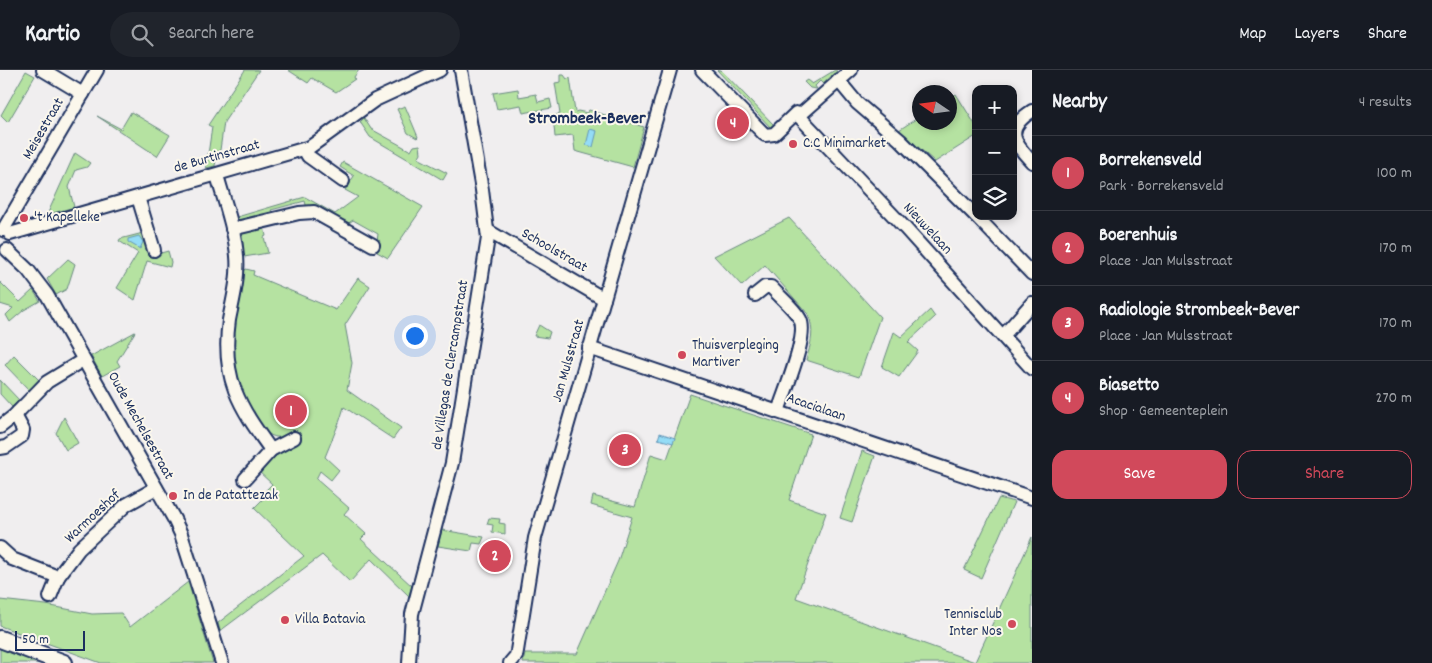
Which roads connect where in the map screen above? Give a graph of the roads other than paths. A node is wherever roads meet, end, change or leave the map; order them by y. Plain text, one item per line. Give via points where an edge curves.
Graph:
1 (43, 70) edge
2 (97, 70) edge
3 (440, 70) edge
4 (461, 70) edge
5 (670, 70) edge
6 (702, 70) edge
7 (851, 70) edge
8 (838, 80) junction
9 (83, 94) junction
10 (1032, 111) edge
11 (797, 114) junction
12 (304, 149) junction
13 (1032, 162) edge
14 (217, 175) junction
15 (344, 181) dead end
16 (138, 197) junction
17 (972, 212) edge
18 (980, 220) edge
19 (232, 229) junction
20 (488, 231) junction
21 (4, 232) edge
22 (373, 245) dead end
23 (154, 250) dead end
24 (4, 251) edge
25 (1032, 274) edge
26 (755, 295) dead end
27 (604, 299) junction
28 (1032, 303) edge
29 (1003, 336) junction
30 (589, 348) junction
31 (83, 360) junction
32 (1032, 369) edge
33 (18, 412) junction
34 (778, 412) junction
35 (0, 427) edge
36 (294, 438) dead end
37 (0, 448) edge
38 (271, 450) junction
39 (245, 479) dead end
40 (156, 488) junction
41 (1032, 498) edge
42 (0, 548) edge
43 (58, 577) junction
44 (50, 597) dead end
45 (0, 639) edge
46 (64, 663) edge
47 (222, 663) edge
48 (409, 663) edge
49 (510, 663) edge

1 - 9 street
2 - 9 street, Meisestraat
3 - 12 street, de Burtinstraat via 375,100
4 - 20 street, de Villegas de Clercampstraat
5 - 27 street, Jan Mulsstraat
6 - 11 street via 765,135 774,134
7 - 8 street
8 - 11 street
8 - 17 street
9 - 21 street, Meisestraat
10 - 13 street via 1018,121 1014,134 1017,146
11 - 29 street, Nieuwelaan
12 - 14 street, de Burtinstraat
12 - 15 street via 308,156
14 - 16 street, de Burtinstraat
14 - 19 street
16 - 21 street, de Burtinstraat
16 - 23 street
18 - 25 street
19 - 22 street via 314,212
19 - 38 street via 237,271 228,332 229,370 242,408
20 - 27 street, Schoolstraat
20 - 48 street, de Villegas de Clercampstraat via 452,463 412,614
21 - 24 street, Meisestraat via 12,241
24 - 31 street, Oude Mechelsestraat via 28,270 41,287
26 - 34 street via 765,287 771,288 798,316 802,326 802,341
27 - 30 street, Jan Mulsstraat
28 - 29 street
29 - 32 street, Nieuwelaan
30 - 34 street, Acacialaan
30 - 49 street, Jan Mulsstraat via 535,538 516,656
31 - 33 street via 48,382
31 - 40 street, Oude Mechelsestraat
33 - 35 street
33 - 37 street via 16,417 22,436
34 - 41 street, Acacialaan
36 - 38 street
38 - 39 street
40 - 43 street, Warmoeshof via 126,505 79,549
40 - 47 street, Oude Mechelsestraat via 181,534
42 - 43 street via 12,559
43 - 44 street, Warmoeshof
45 - 46 main road

